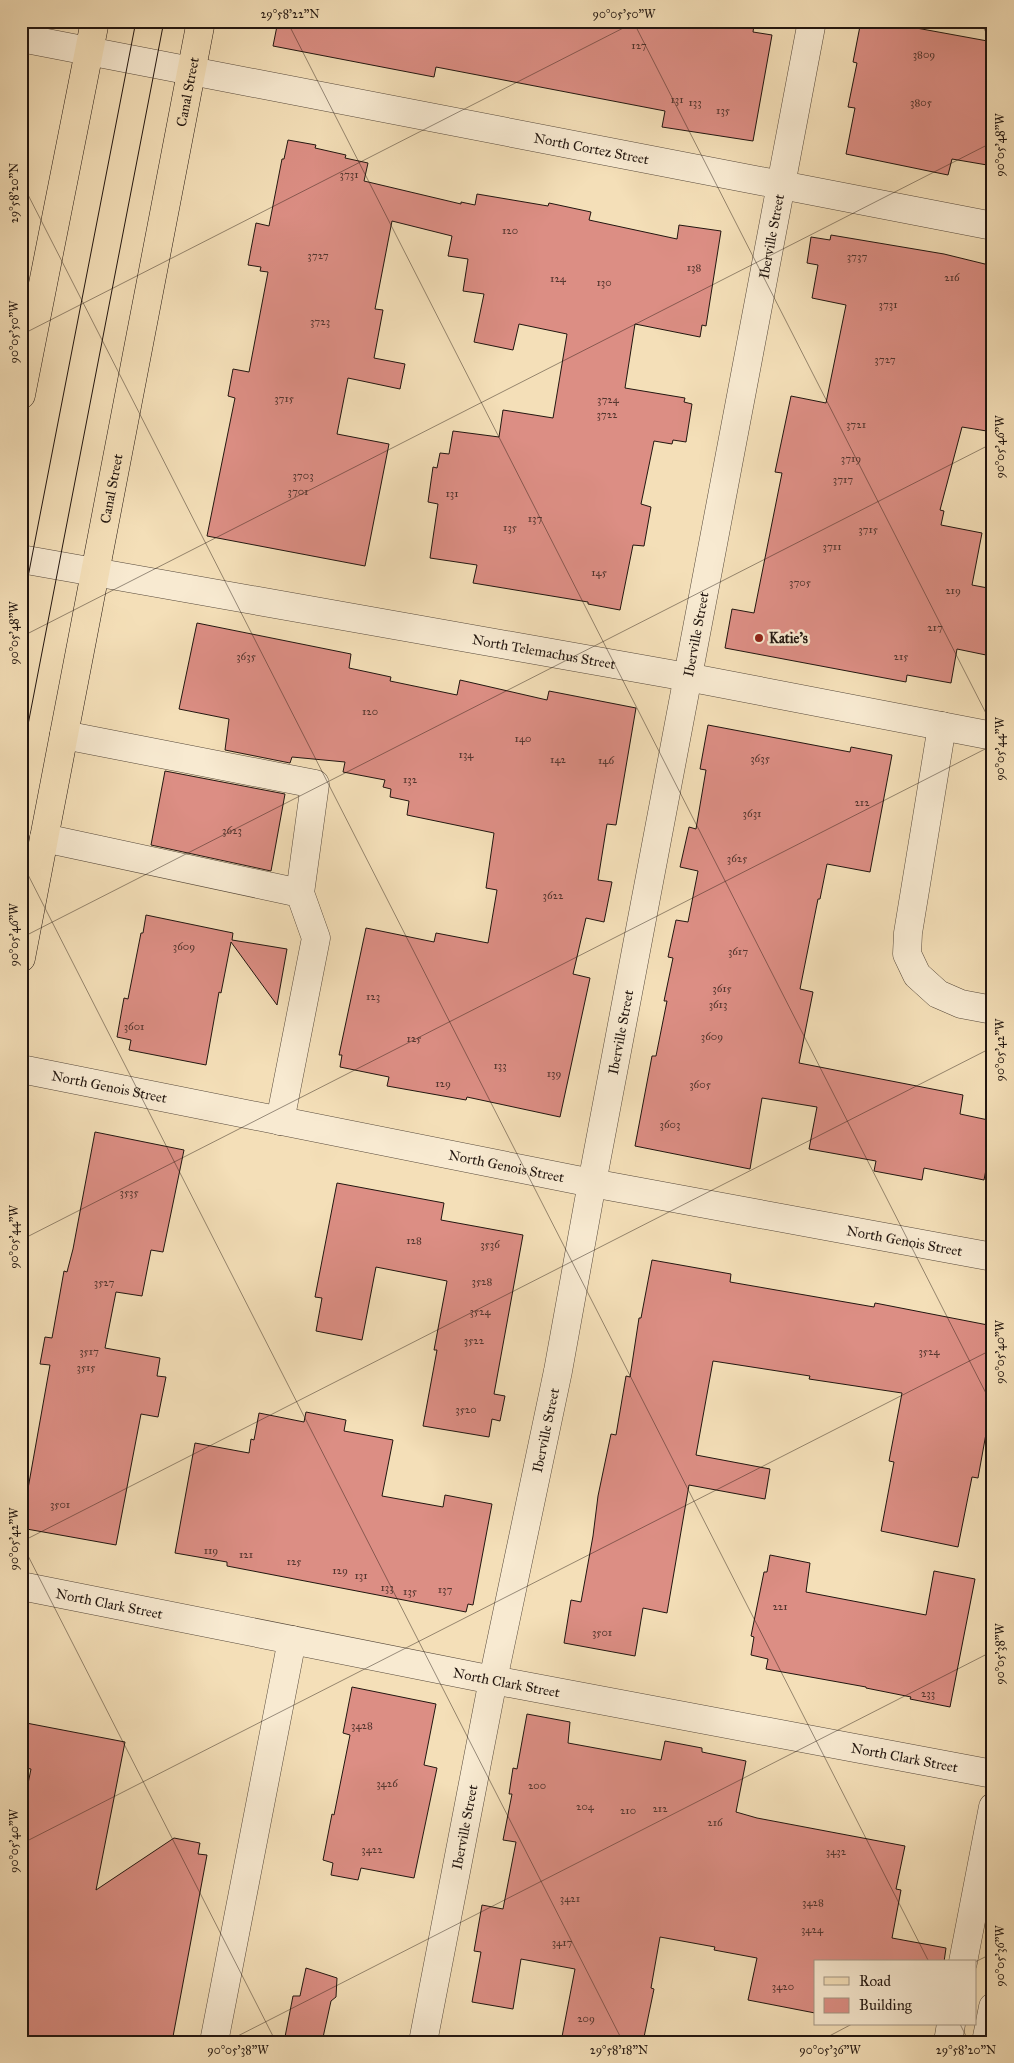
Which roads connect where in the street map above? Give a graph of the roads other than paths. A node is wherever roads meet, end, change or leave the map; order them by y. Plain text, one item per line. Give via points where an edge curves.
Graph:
1 (94, 21) edge
2 (201, 21) edge
3 (812, 21) edge
4 (21, 38) edge
5 (89, 51) junction
6 (192, 70) junction
7 (781, 184) junction
8 (993, 226) edge
9 (21, 395) edge
10 (21, 559) edge
11 (95, 572) junction
12 (687, 678) junction
13 (942, 726) junction
14 (64, 735) junction
15 (993, 736) edge
16 (44, 838) junction
17 (300, 893) junction
18 (21, 958) edge
19 (993, 1010) edge
20 (21, 1069) edge
21 (280, 1121) junction
22 (592, 1183) junction
23 (993, 1258) edge
24 (21, 1586) edge
25 (292, 1640) junction
26 (493, 1680) junction
27 (993, 1774) edge
28 (993, 1807) edge
29 (963, 1960) edge
30 (993, 2007) edge
31 (951, 2026) edge
32 (214, 2042) edge
33 (423, 2042) edge
34 (948, 2042) edge
35 (986, 2042) edge

1 - 5 main road
2 - 6 main road, Canal Street
3 - 7 street, Iberville Street
4 - 5 street, North Cortez Street
5 - 6 street, North Cortez Street
5 - 9 main road
6 - 7 street, North Cortez Street
6 - 11 main road, Canal Street
7 - 8 street, North Cortez Street
7 - 12 street, Iberville Street
10 - 11 street, North Telemachus Street
11 - 12 street, North Telemachus Street
11 - 14 main road, Canal Street
12 - 13 street, North Telemachus Street
12 - 22 street, Iberville Street
13 - 15 street, North Telemachus Street
13 - 19 street via 908,933 908,954 917,975 938,994 961,1004
14 - 16 main road, Canal Street
14 - 17 street via 315,784
16 - 17 street
16 - 18 main road, Canal Street
17 - 21 street via 316,938
20 - 21 street, North Genois Street
21 - 22 street, North Genois Street
22 - 23 street, North Genois Street
22 - 26 street, Iberville Street via 558,1371
24 - 25 street, North Clark Street
25 - 26 street, North Clark Street
25 - 32 street
26 - 27 street, North Clark Street
26 - 33 street, Iberville Street
28 - 29 street
30 - 35 street
31 - 34 street

